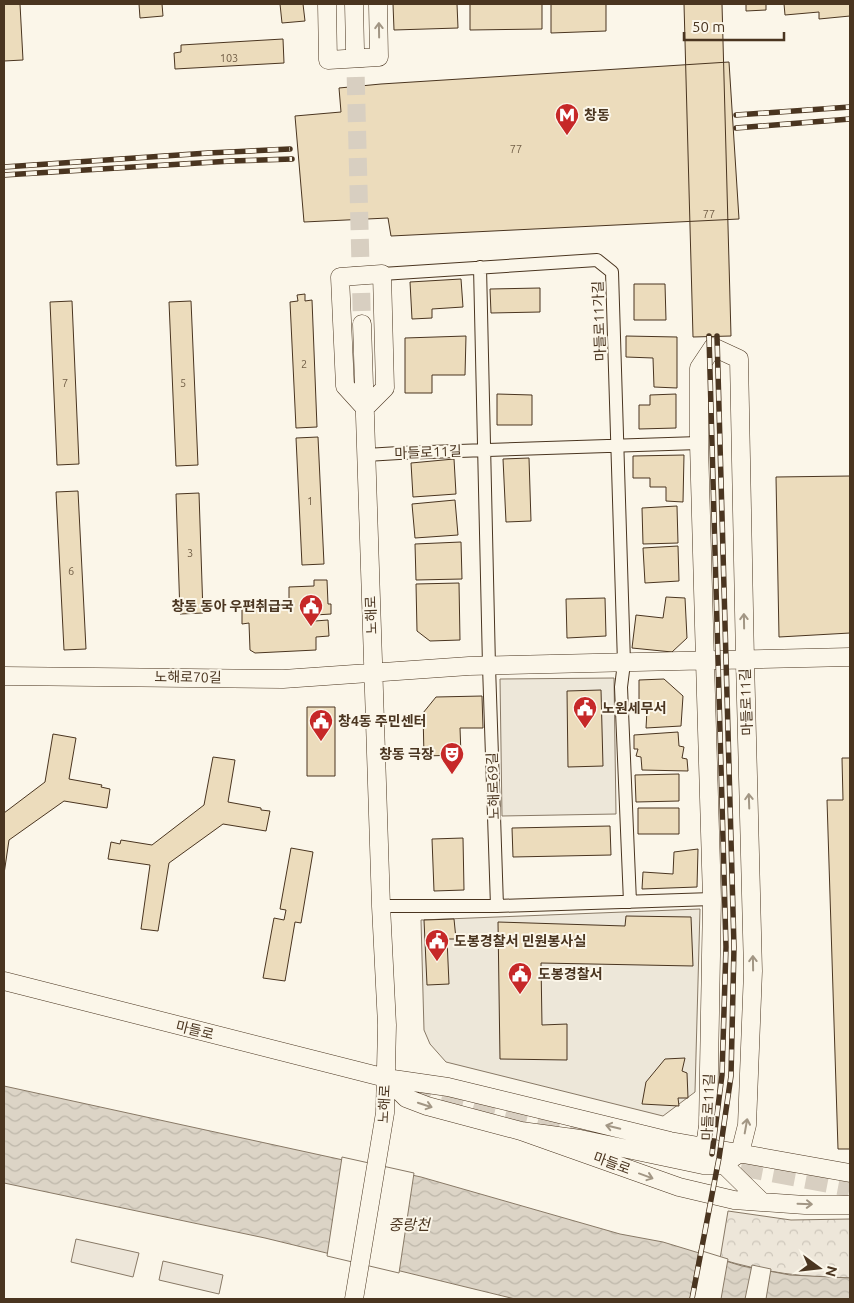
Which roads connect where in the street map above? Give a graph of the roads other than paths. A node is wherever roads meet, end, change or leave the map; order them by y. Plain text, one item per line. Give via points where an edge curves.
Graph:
1 (327, 4) edge
2 (354, 4) edge
3 (378, 4) edge
4 (355, 50) tunnel mouth
5 (480, 267) junction
6 (382, 274) junction
7 (362, 324) tunnel mouth
8 (365, 408) junction
9 (699, 443) junction
10 (618, 447) junction
11 (484, 451) junction
12 (366, 455) junction
13 (850, 657) edge
14 (745, 660) junction
15 (704, 661) junction
16 (624, 663) junction
17 (489, 666) junction
18 (373, 673) junction
19 (4, 676) edge
20 (712, 899) junction
21 (630, 902) junction
22 (381, 906) junction
23 (497, 906) junction
24 (4, 981) edge
25 (386, 1078) junction
26 (708, 1108) junction
27 (521, 1131) junction
28 (670, 1141) junction
29 (705, 1146) junction
30 (740, 1152) junction
31 (722, 1165) junction
32 (850, 1173) edge
33 (761, 1201) junction
34 (850, 1204) edge
35 (354, 1299) edge

1 -> 3 main road via 328,60 379,57
2 - 4 main road
5 - 6 street, 마들로11가길
5 - 10 street, 마들로11가길 via 597,260 612,272
5 - 11 street
6 - 8 main road via 385,388
6 - 8 main road via 340,277 345,386
7 - 8 main road, 노해로
8 - 12 main road, 노해로
9 - 10 street, 마들로11길
14 -> 9 main road, 마들로11길 via 740,359 713,346 699,368
9 - 15 main road, 마들로11길
10 - 11 street, 마들로11길
10 - 16 street
11 - 12 street, 마들로11길
11 - 17 street, 노해로69길
12 - 18 main road, 노해로
13 - 14 main road
14 - 15 main road
30 -> 14 main road, 마들로11길 via 747,1124 753,971
15 - 16 main road
15 - 20 main road, 마들로11길
16 - 17 main road
16 - 21 street via 622,687
17 - 18 main road
17 - 23 street, 노해로69길
18 - 19 main road, 노해로70길 via 283,679
18 - 22 main road, 노해로
20 - 21 street
20 - 26 main road, 마들로11길
21 - 23 street
22 - 23 street
22 - 25 main road, 노해로 via 388,1025
24 - 25 main road, 마들로
25 -> 27 main road, 마들로 via 406,1098
28 -> 25 main road, 마들로 via 448,1087
25 - 35 main road, 노해로 via 385,1113
26 - 28 main road via 699,1129 689,1136
26 - 29 main road, 마들로11길
27 - 31 main road via 580,1138 703,1165
27 -> 33 main road, 마들로 via 679,1187 734,1200
28 - 29 main road, 마들로
29 - 30 main road, 마들로
29 - 31 main road, 마들로11길
30 - 31 main road
30 - 32 main road, 마들로
31 - 33 main road, 마들로11길
33 -> 34 main road, 마들로 via 805,1205

